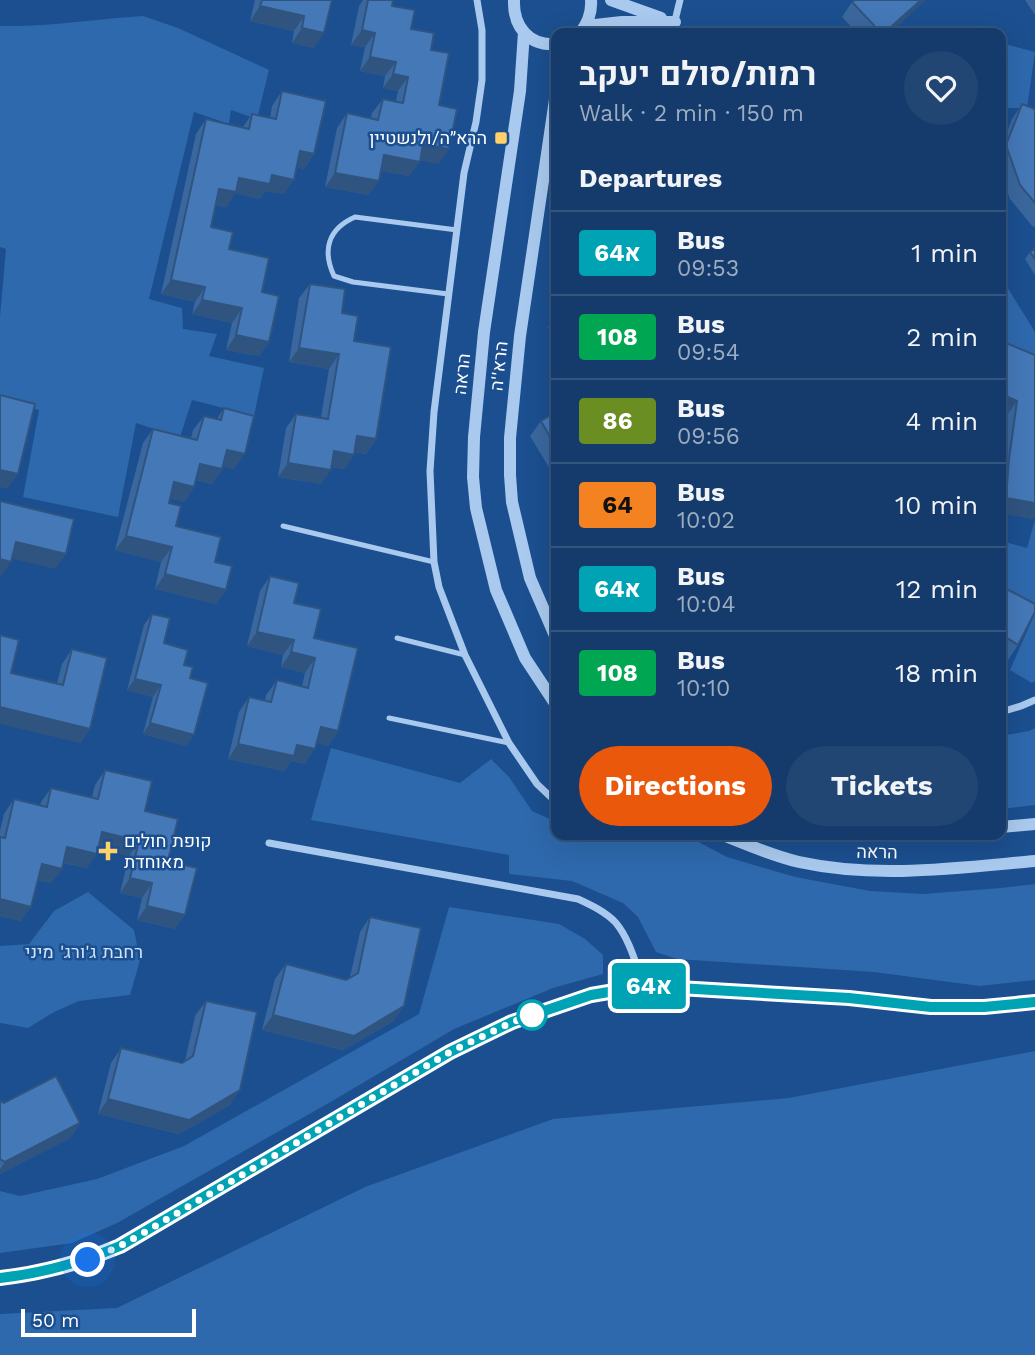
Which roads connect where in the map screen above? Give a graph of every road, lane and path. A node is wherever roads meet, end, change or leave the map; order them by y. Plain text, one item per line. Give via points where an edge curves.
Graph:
1 (477, 0) edge
2 (514, 0) edge
3 (591, 0) edge
4 (611, 0) edge
5 (680, 0) edge
6 (584, 28) edge
7 (591, 28) edge
8 (674, 28) edge
9 (524, 32) junction
10 (551, 44) edge
11 (551, 127) edge
12 (457, 230) junction
13 (448, 294) junction
14 (283, 526) dead end
15 (434, 562) junction
16 (551, 626) edge
17 (397, 638) dead end
18 (465, 655) junction
19 (551, 697) edge
20 (1035, 700) edge
21 (1006, 710) edge
22 (389, 718) dead end
23 (509, 743) junction
24 (551, 797) edge
25 (1035, 824) edge
26 (1006, 827) edge
27 (735, 840) edge
28 (269, 843) dead end
29 (1035, 861) edge
30 (644, 986) junction
31 (1035, 1002) edge
32 (0, 1278) edge

1 - 12 street via 482,80
2 - 9 street via 513,11
3 - 6 street
4 - 8 street
5 - 8 street
7 - 8 street via 649,21
9 - 10 street
9 - 19 street, הראה via 520,91 484,332 473,477 496,590 526,657
11 - 16 street, הרא''ה via 520,336 510,475 530,578
12 - 13 street
12 - 13 lane via 355,217 341,223 330,238 328,261 334,276
13 - 15 street via 430,471
14 - 15 lane
15 - 18 street
17 - 18 lane
18 - 23 street
20 - 21 street
22 - 23 lane
23 - 24 street
25 - 26 street
27 - 29 street, הראה via 798,862 840,869 925,870
28 - 30 street via 578,899 615,922
30 - 31 street via 931,1007
30 - 32 street via 591,995 512,1022 450,1052 120,1246 56,1269

